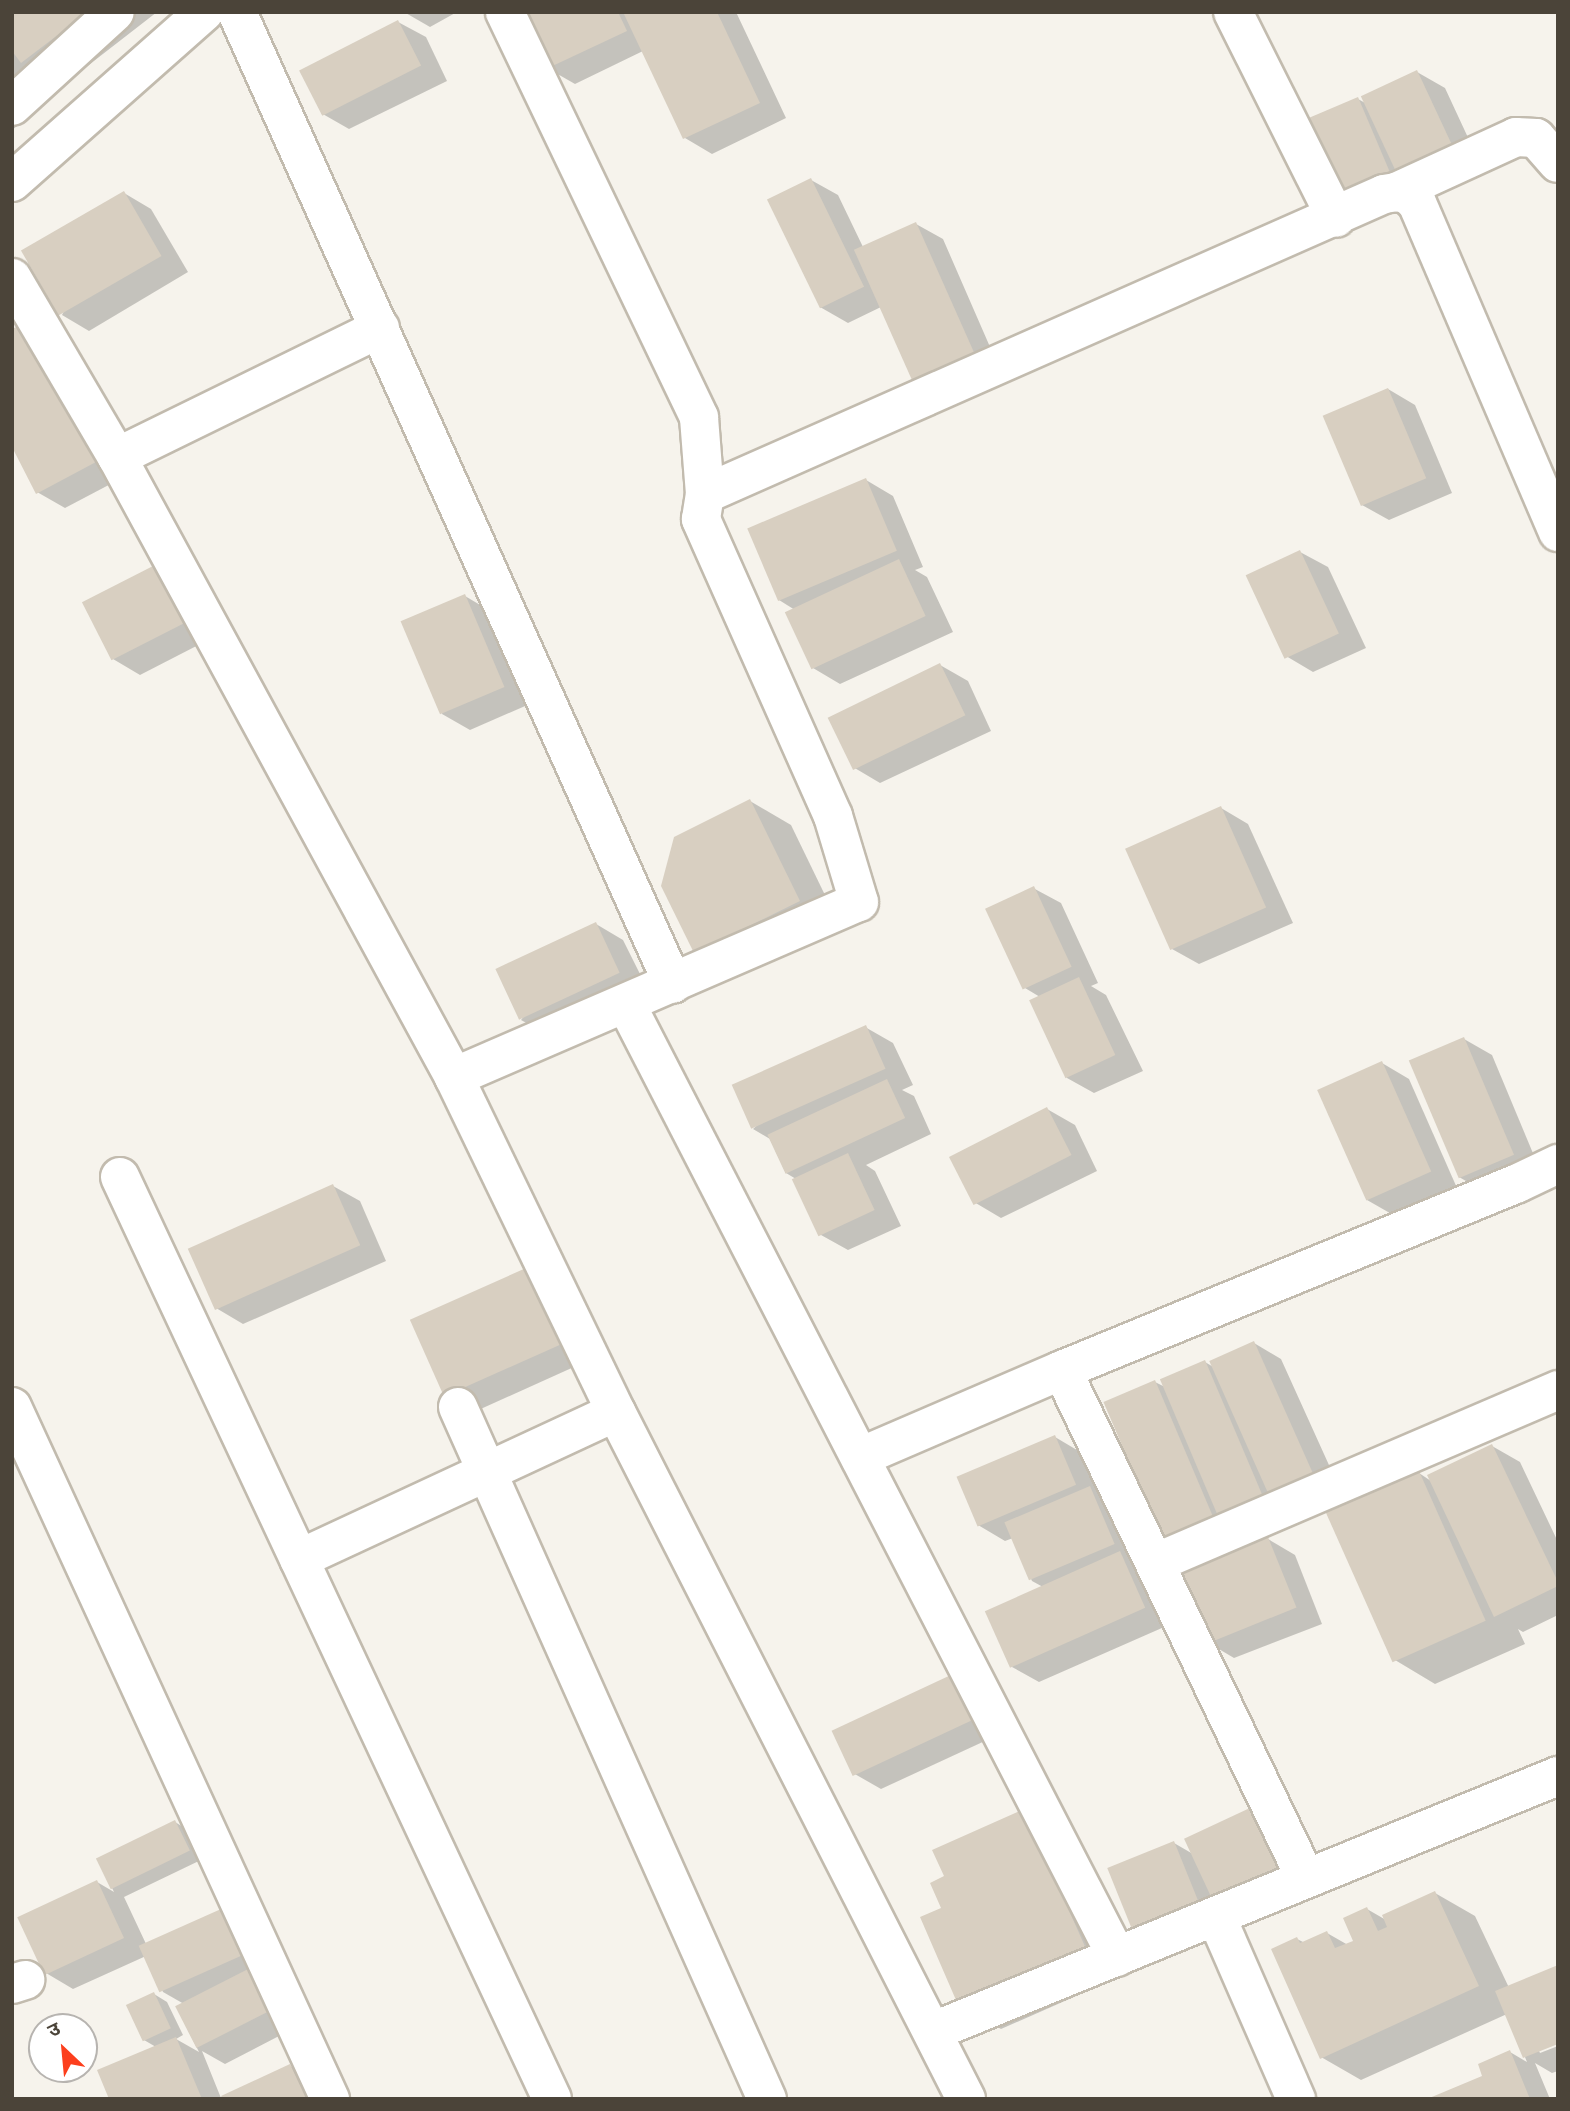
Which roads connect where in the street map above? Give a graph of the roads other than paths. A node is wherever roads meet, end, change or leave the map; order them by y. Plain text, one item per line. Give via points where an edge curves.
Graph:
1 (115, 12) edge
2 (204, 12) edge
3 (237, 12) edge
4 (505, 12) edge
5 (1233, 12) edge
6 (12, 106) edge
7 (1558, 163) edge
8 (12, 182) edge
9 (1396, 192) junction
10 (1336, 218) junction
11 (12, 278) edge
12 (380, 328) junction
13 (117, 457) junction
14 (705, 494) junction
15 (1558, 532) edge
16 (673, 984) junction
17 (626, 1004) junction
18 (454, 1077) junction
19 (1558, 1164) edge
20 (120, 1177) dead end
21 (1062, 1370) junction
22 (1558, 1390) edge
23 (12, 1407) edge
24 (458, 1407) dead end
25 (616, 1412) junction
26 (860, 1457) junction
27 (487, 1473) junction
28 (299, 1559) junction
29 (1155, 1563) junction
30 (1558, 1776) edge
31 (1306, 1879) junction
32 (1216, 1916) junction
33 (1117, 1957) junction
34 (934, 2031) junction
35 (330, 2099) edge
36 (552, 2099) edge
37 (768, 2099) edge
38 (966, 2099) edge
39 (1296, 2099) edge

1 - 6 street
2 - 8 street
3 - 12 street
4 - 14 street via 699,417
5 - 10 street
7 - 9 street via 1536,138 1516,137
9 - 10 street
9 - 15 street via 1417,203
10 - 14 street
11 - 13 street
12 - 13 street
12 - 16 street
13 - 18 street
14 - 16 street via 701,519 833,816 859,902
16 - 17 street
17 - 18 street
17 - 26 street
18 - 25 street
19 - 21 street
20 - 28 street
21 - 26 street
21 - 29 street
22 - 29 street
23 - 35 street
24 - 27 street
25 - 27 street
25 - 34 street
26 - 33 street
27 - 28 street
27 - 37 street
28 - 36 street
29 - 31 street
30 - 31 street
31 - 32 street
32 - 33 street
32 - 39 street
33 - 34 street
34 - 38 street

